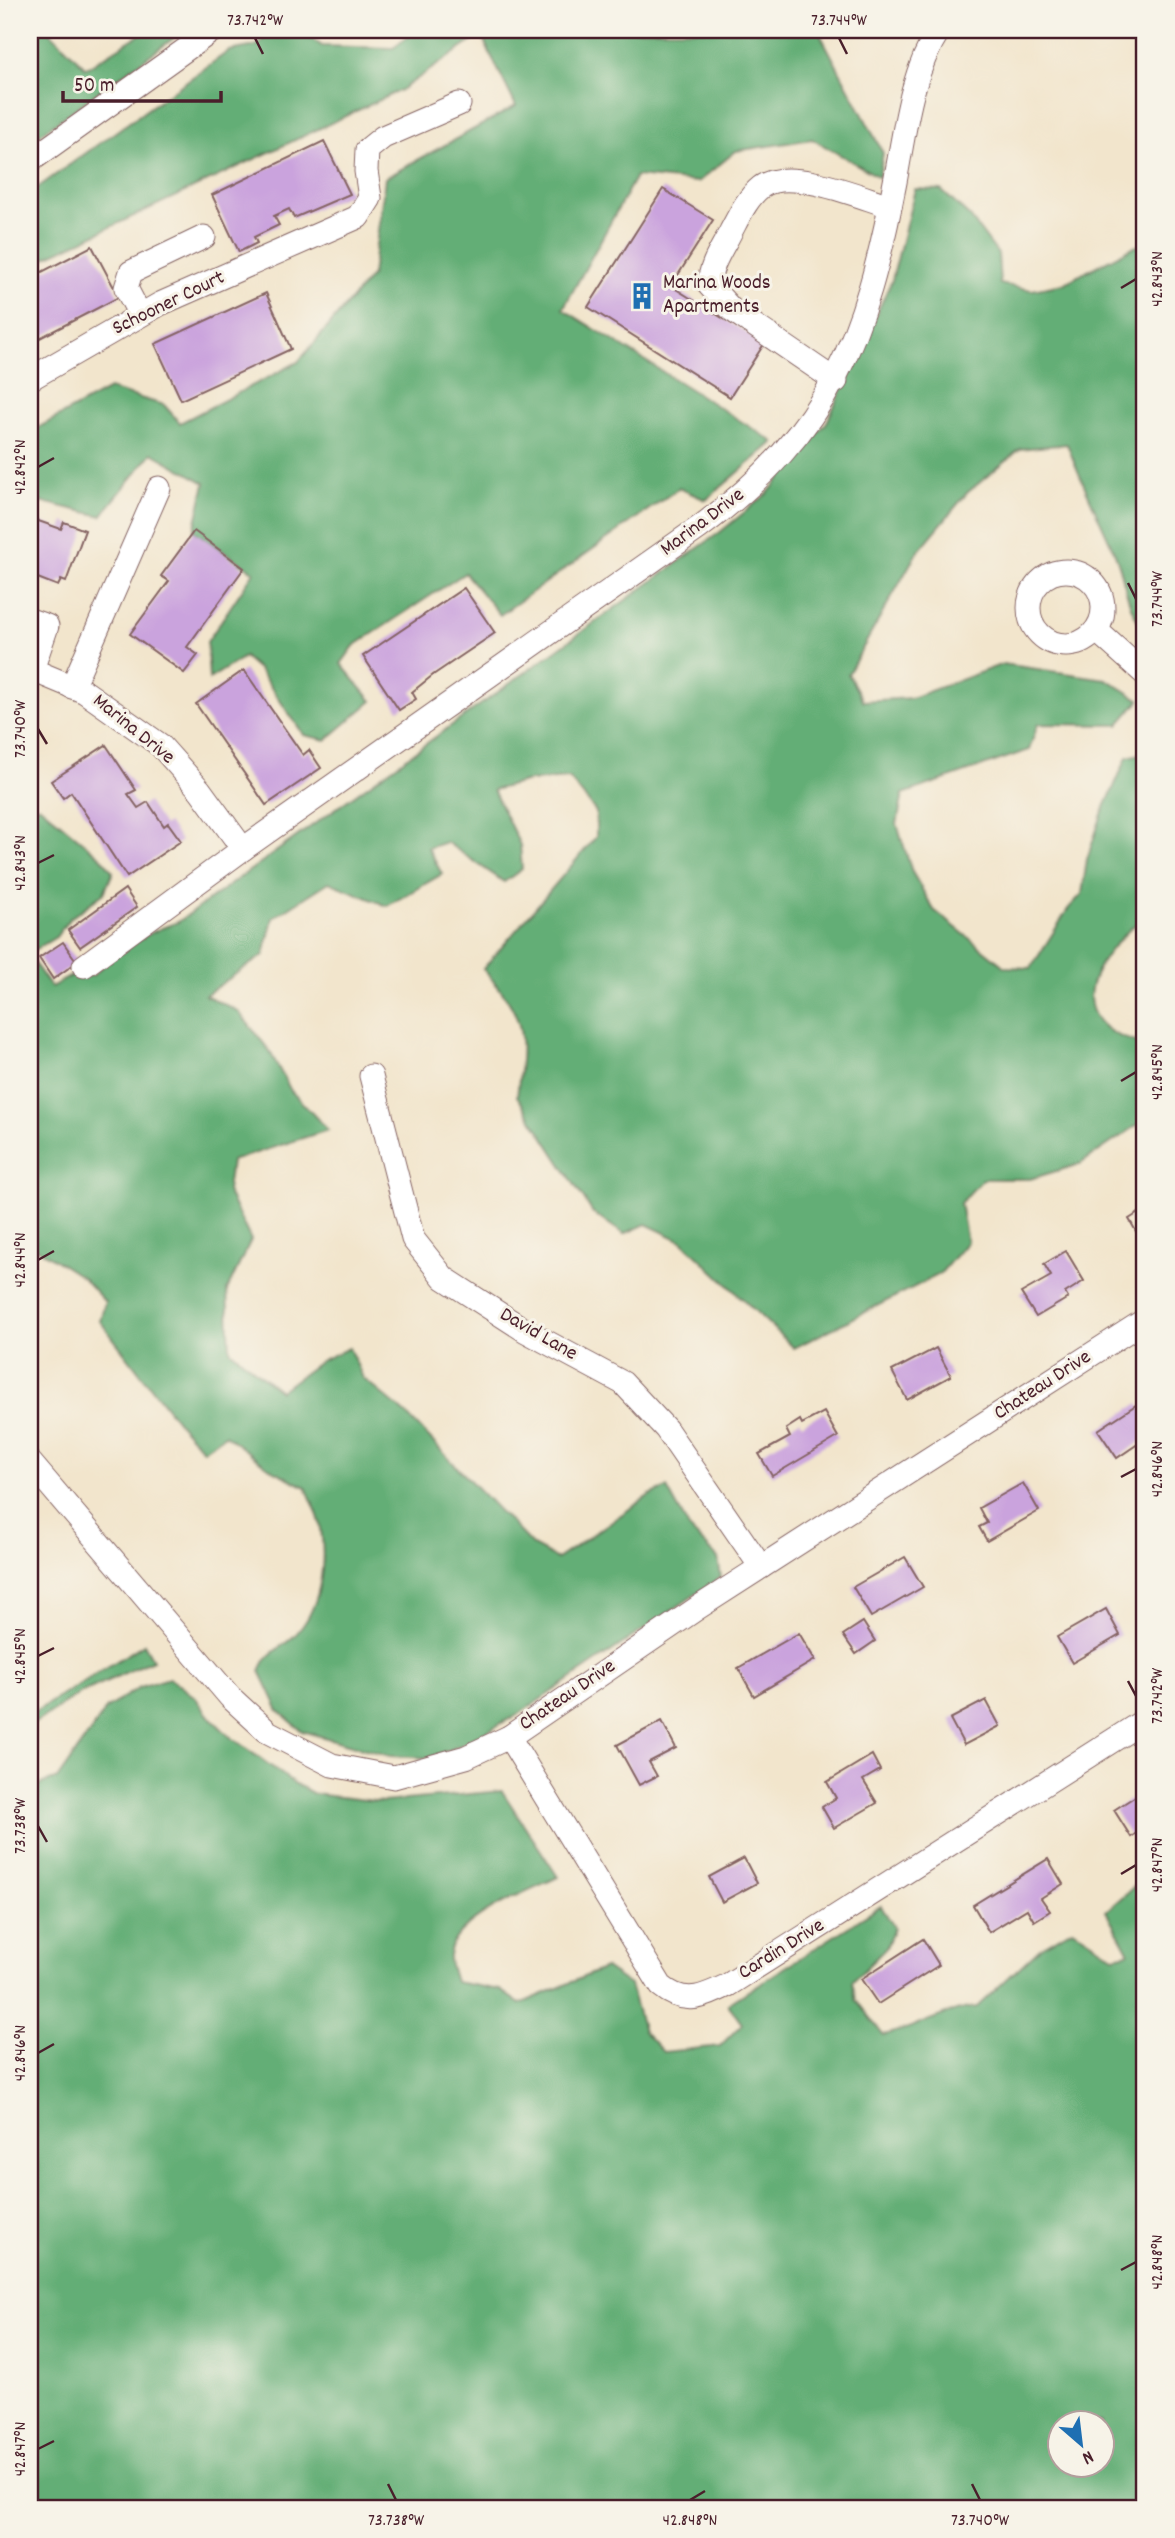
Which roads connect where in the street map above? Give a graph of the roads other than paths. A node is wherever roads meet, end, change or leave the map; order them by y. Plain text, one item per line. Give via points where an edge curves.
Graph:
1 (213, 30) edge
2 (938, 31) edge
3 (459, 104) dead end
4 (30, 161) edge
5 (890, 205) junction
6 (204, 237) dead end
7 (140, 315) junction
8 (30, 379) edge
9 (836, 381) junction
10 (159, 488) dead end
11 (30, 620) edge
12 (1096, 630) dead end
13 (31, 669) edge
14 (1145, 674) edge
15 (72, 687) junction
16 (243, 849) junction
17 (84, 966) dead end
18 (371, 1076) dead end
19 (1145, 1320) edge
20 (30, 1462) edge
21 (761, 1567) junction
22 (1145, 1720) edge
23 (509, 1737) junction

1 - 4 street
2 - 5 street, Marina Drive via 912,92
3 - 7 street, Schooner Court via 375,142 367,150 370,198 358,217
5 - 9 street, Marina Drive via 865,314
5 - 9 street via 799,180 763,185 741,213 709,272 709,285 732,310
6 - 7 street via 131,272 127,288
7 - 8 street, Schooner Court
9 - 16 street, Marina Drive via 785,454 738,499
10 - 15 street
11 - 13 street via 47,626
12 - 14 street
13 - 15 street, Marina Drive
15 - 16 street, Marina Drive via 160,745 201,790
16 - 17 street, Marina Drive
18 - 21 street, David Lane via 413,1240 444,1278 526,1331 623,1383 666,1429
19 - 21 street, Chateau Drive
20 - 23 street, Chateau Drive via 230,1697 268,1732 332,1765 394,1777 467,1757
21 - 23 street, Chateau Drive
22 - 23 street, Cardin Drive via 728,1984 701,1999 687,2000 662,1986

